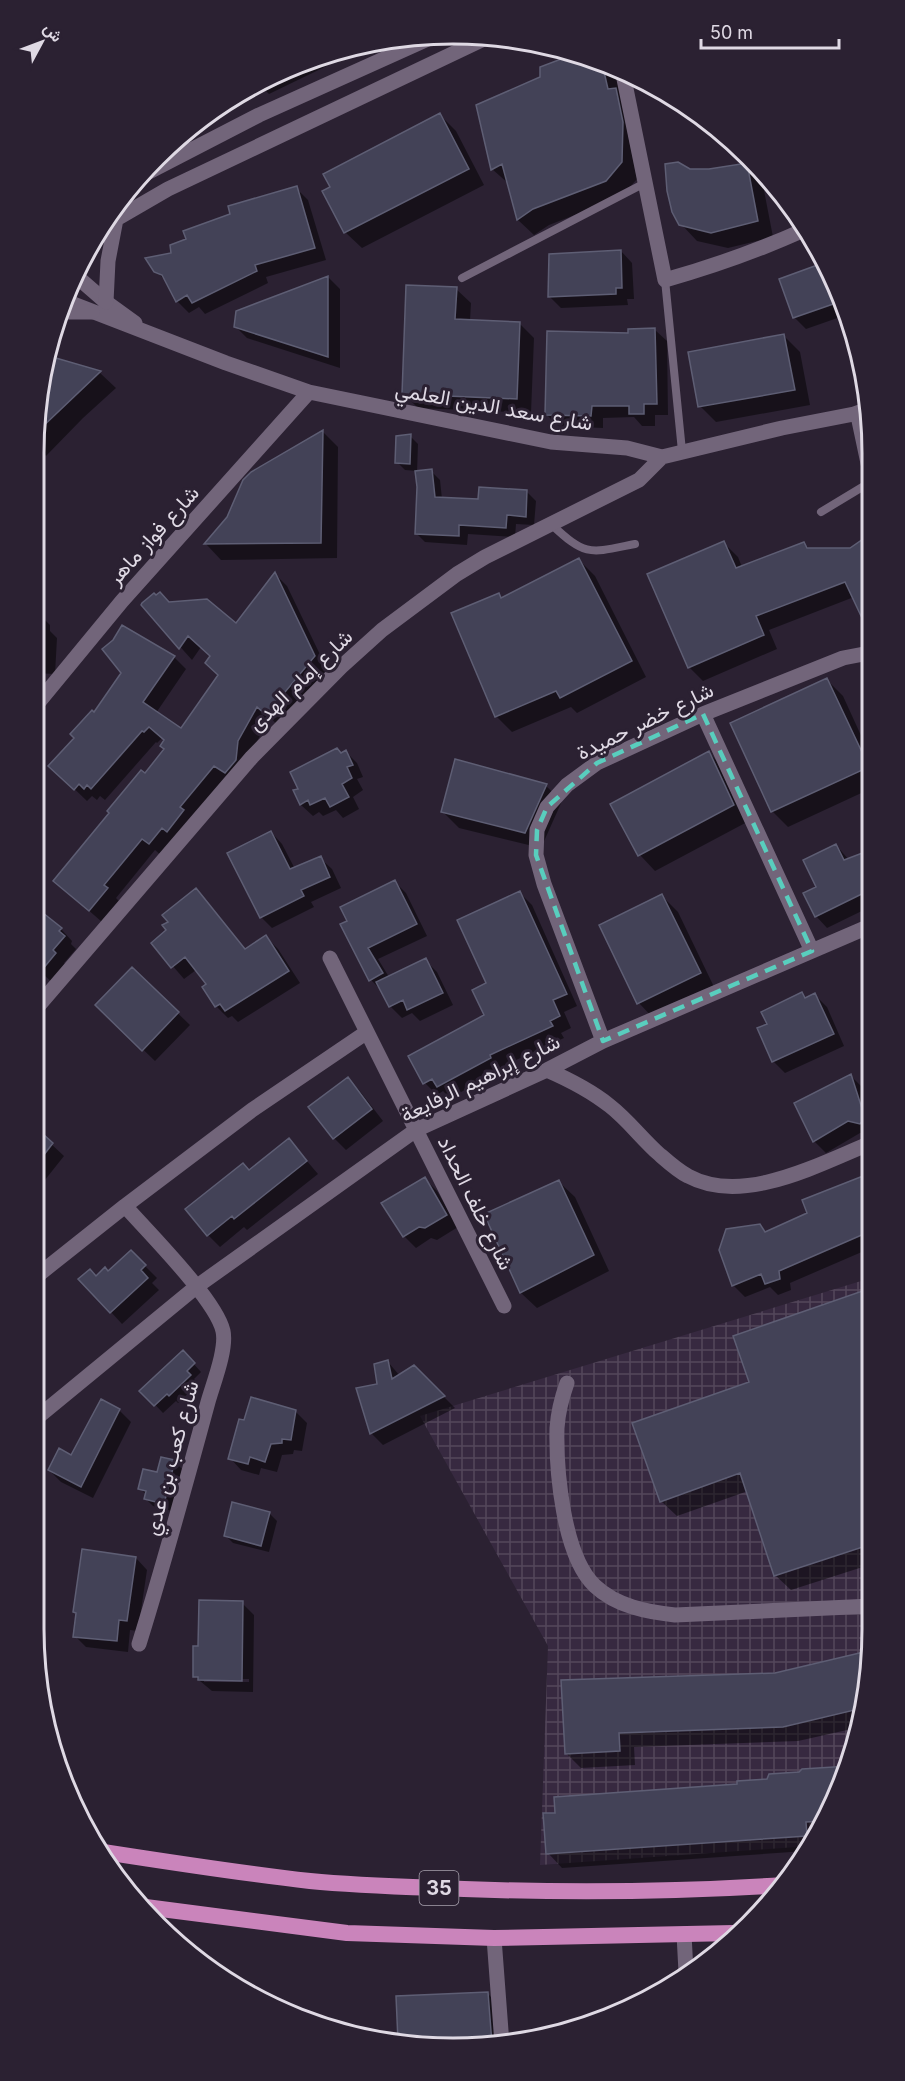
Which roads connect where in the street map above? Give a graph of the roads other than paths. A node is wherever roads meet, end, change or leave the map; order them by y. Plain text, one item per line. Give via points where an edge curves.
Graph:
1 (473, 44) edge
2 (414, 45) edge
3 (624, 82) edge
4 (161, 165) edge
5 (645, 183) junction
6 (117, 218) edge
7 (116, 220) edge
8 (798, 233) edge
9 (462, 278) dead end
10 (665, 280) junction
11 (82, 281) edge
12 (106, 302) junction
13 (72, 304) edge
14 (69, 312) edge
15 (92, 312) junction
16 (153, 334) junction
17 (309, 392) junction
18 (859, 412) edge
19 (682, 451) junction
20 (662, 457) junction
21 (862, 488) edge
22 (821, 512) dead end
23 (552, 525) junction
24 (635, 544) dead end
25 (862, 654) edge
26 (44, 697) edge
27 (703, 714) junction
28 (862, 929) edge
29 (812, 951) junction
30 (330, 958) dead end
31 (44, 999) edge
32 (367, 1032) junction
33 (603, 1041) junction
34 (547, 1070) junction
35 (416, 1130) junction
36 (862, 1147) edge
37 (125, 1206) junction
38 (44, 1271) edge
39 (196, 1287) junction
40 (504, 1306) dead end
41 (567, 1383) dead end
42 (44, 1412) edge
43 (862, 1606) edge
44 (139, 1644) dead end
45 (110, 1853) edge
46 (770, 1886) edge
47 (153, 1907) edge
48 (725, 1933) edge
49 (684, 1934) junction
50 (494, 1938) junction
51 (686, 1965) edge
52 (501, 2035) edge

1 - 6 street via 168,189
2 - 4 street
3 - 5 street
5 - 9 lane
5 - 10 street
7 - 12 street
8 - 10 street via 717,266
10 - 19 lane
11 - 12 street
12 - 16 street
13 - 15 street
14 - 15 street
15 - 16 street
16 - 17 street, شارع سعد الدين العلمي
17 - 20 street, شارع سعد الدين العلمي via 551,442 627,448
17 - 26 street, شارع فواز ماهر via 122,601
18 - 19 street
19 - 20 street
20 - 23 street, شارع إمام الهدى via 639,480
21 - 22 lane
23 - 24 lane via 570,542 596,552
23 - 31 street, شارع إمام الهدى via 457,574 382,630 341,667 252,757
25 - 27 street, شارع خضر حميدة
27 - 29 street
27 - 33 street, شارع خضر حميدة via 597,763 567,784 547,807 537,830 536,855 544,884
28 - 29 street, شارع إبراهيم الرفايعة
29 - 33 street, شارع إبراهيم الرفايعة
30 - 32 street, شارع خلف الحداد
32 - 35 street, شارع خلف الحداد
32 - 37 street via 252,1110
33 - 34 street, شارع إبراهيم الرفايعة
34 - 35 street, شارع إبراهيم الرفايعة
34 - 36 street via 583,1086 612,1107 687,1176 712,1185 748,1186 788,1177
35 - 39 street, شارع إبراهيم الرفايعة
35 - 40 street, شارع خلف الحداد
37 - 38 street
37 - 39 street, شارع كعب بن عدي
39 - 42 street, شارع إبراهيم الرفايعة
39 - 44 street, شارع كعب بن عدي via 220,1321 223,1344 176,1524
41 - 43 street via 557,1427 565,1520 573,1552 596,1587 618,1601 650,1612 675,1615
45 - 46 highway, 35 via 300,1880 408,1887 583,1893
47 - 50 highway, 35 via 347,1933
48 - 49 highway, 35
49 - 50 highway, 35
49 - 51 street
50 - 52 street

